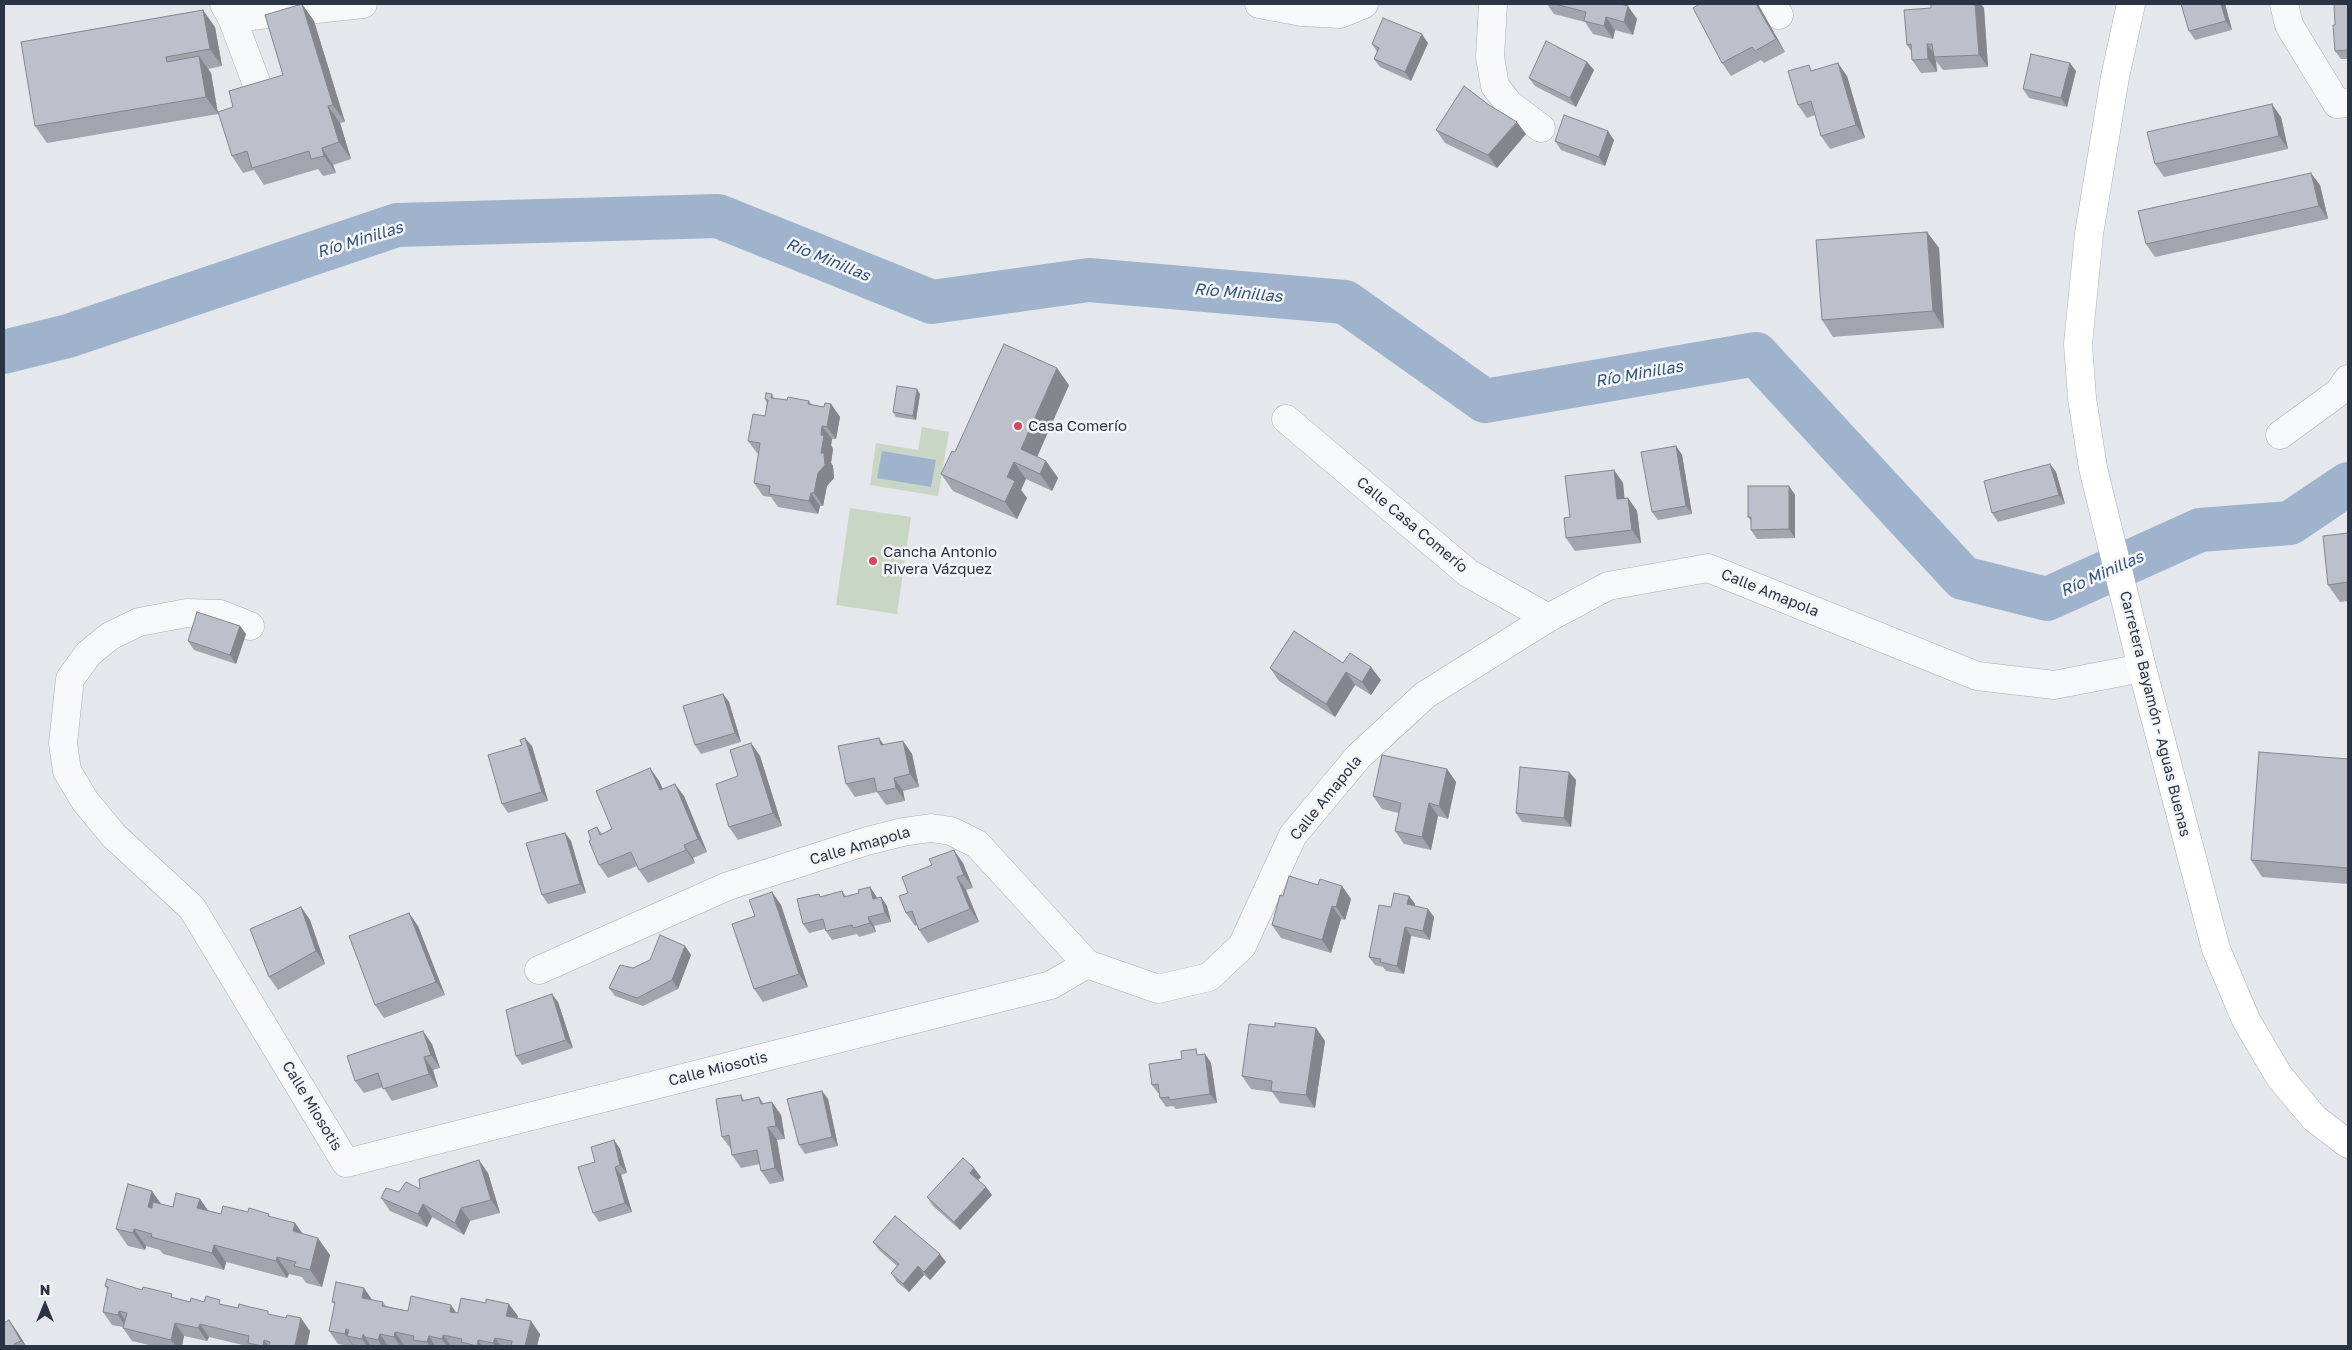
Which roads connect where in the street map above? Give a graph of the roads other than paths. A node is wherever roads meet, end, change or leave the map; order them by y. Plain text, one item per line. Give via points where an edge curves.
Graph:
1 (363, 4) edge
2 (1259, 4) edge
3 (1364, 4) edge
4 (1493, 4) edge
5 (2132, 4) edge
6 (2284, 4) edge
7 (228, 11) edge
8 (259, 90) edge
9 (2344, 111) edge
10 (1541, 128) dead end
11 (2348, 379) edge
12 (1286, 419) dead end
13 (2280, 435) dead end
14 (1548, 618) junction
15 (250, 626) dead end
16 (2142, 668) junction
17 (1087, 964) junction
18 (539, 970) dead end
19 (2348, 1144) edge

1 - 7 street
2 - 3 street via 1302,12 1340,14
4 - 10 street via 1490,57 1496,86 1509,104
5 - 16 street, Carretera Bayamón - Aguas Buenas via 2115,78 2089,234 2078,344 2082,398 2093,468
6 - 9 street via 2289,24
7 - 8 street
11 - 13 street via 2339,392
12 - 14 street, Calle Casa Comerío via 1468,573
14 - 16 street, Calle Amapola via 1608,586 1708,568 1977,676 2054,684
14 - 17 street, Calle Amapola via 1425,695 1358,757 1293,835 1242,946 1209,977 1158,989
15 - 17 street, Calle Miosotis via 220,614 188,613 139,622 110,636 88,654 70,679 63,743 67,771 114,836 192,908 346,1163 1051,985
16 - 19 street, Carretera Bayamón - Aguas Buenas via 2216,949 2246,1020 2278,1076 2314,1118
17 - 18 street, Calle Amapola via 977,844 951,831 931,828 867,841 728,886

